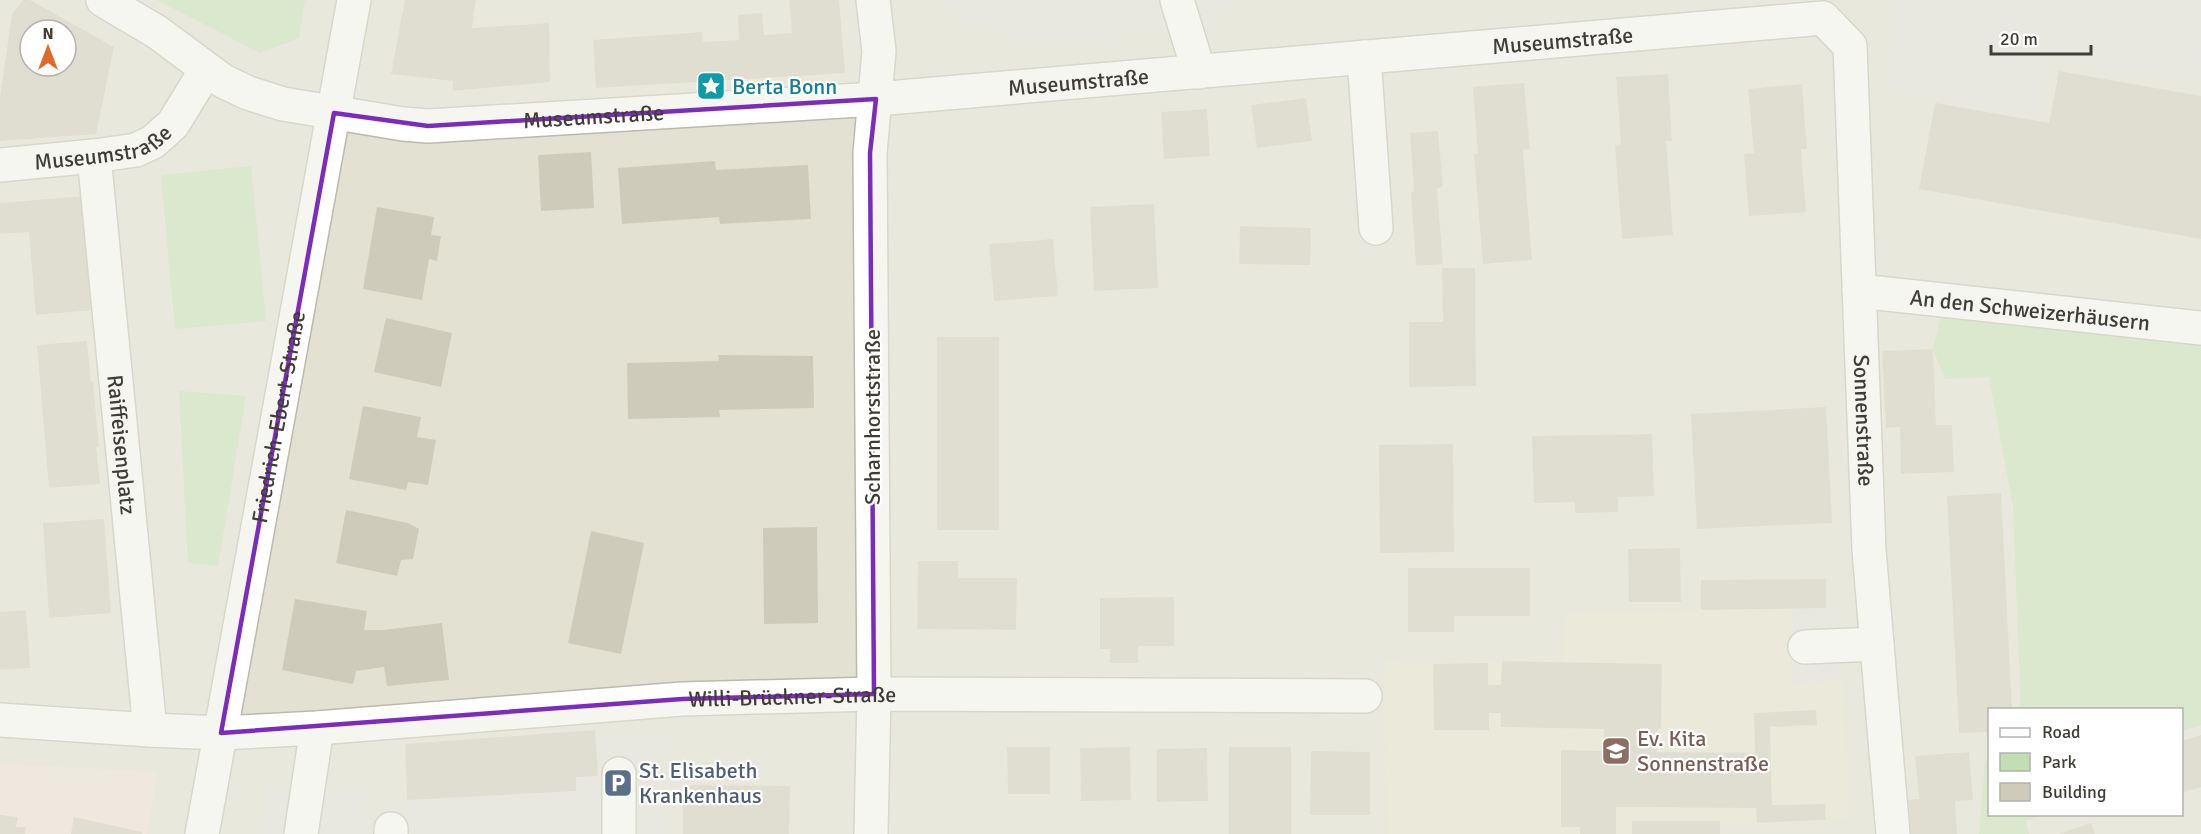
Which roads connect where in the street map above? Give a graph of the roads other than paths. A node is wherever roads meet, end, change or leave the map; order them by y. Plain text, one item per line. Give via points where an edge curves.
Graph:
1 (103, 0) edge
2 (354, 0) edge
3 (873, 0) edge
4 (1177, 0) edge
5 (1823, 18) joint
6 (1364, 57) junction
7 (206, 70) junction
8 (1199, 72) junction
9 (876, 99) junction
10 (334, 113) junction
11 (94, 156) junction
12 (0, 165) edge
13 (1376, 228) dead end
14 (1859, 291) junction
15 (2201, 328) edge
16 (1877, 644) junction
17 (1805, 647) dead end
18 (874, 694) junction
19 (1365, 696) dead end
20 (0, 720) edge
21 (317, 728) junction
22 (150, 730) junction
23 (220, 733) junction
24 (619, 774) dead end
25 (202, 834) edge
26 (302, 834) edge
27 (619, 834) edge
28 (871, 834) edge
29 (1893, 834) edge

1 - 7 street, Museumstraße via 157,32
2 - 10 street, Friedrich-Ebert-Straße
3 - 9 street, Scharnhorststraße via 879,51
4 - 8 street
5 - 6 street, Museumstraße
5 - 14 street, Sonnenstraße via 1850,46
6 - 8 street, Museumstraße
6 - 13 street
7 - 10 street, Museumstraße via 248,93
7 - 11 street, Museumstraße via 173,124 153,142 136,150
8 - 9 street, Museumstraße
9 - 10 street, Museumstraße via 428,126
9 - 18 street, Scharnhorststraße via 870,153
10 - 23 street, Friedrich-Ebert-Straße
11 - 12 street, Museumstraße
11 - 22 street, Raiffeisenplatz
14 - 15 street, An den Schweizerhäusern
14 - 16 street, Sonnenstraße via 1869,550
16 - 17 street
16 - 29 street, Sonnenstraße
18 - 19 street, Willi-Brückner-Straße
18 - 21 street, Willi-Brückner-Straße via 682,699
18 - 28 street, Scharnhorststraße
20 - 22 street, Willi-Brückner-Straße
21 - 23 street, Willi-Brückner-Straße
21 - 26 street
22 - 23 street, Willi-Brückner-Straße
23 - 25 street, Friedrich-Ebert-Straße
24 - 27 street

